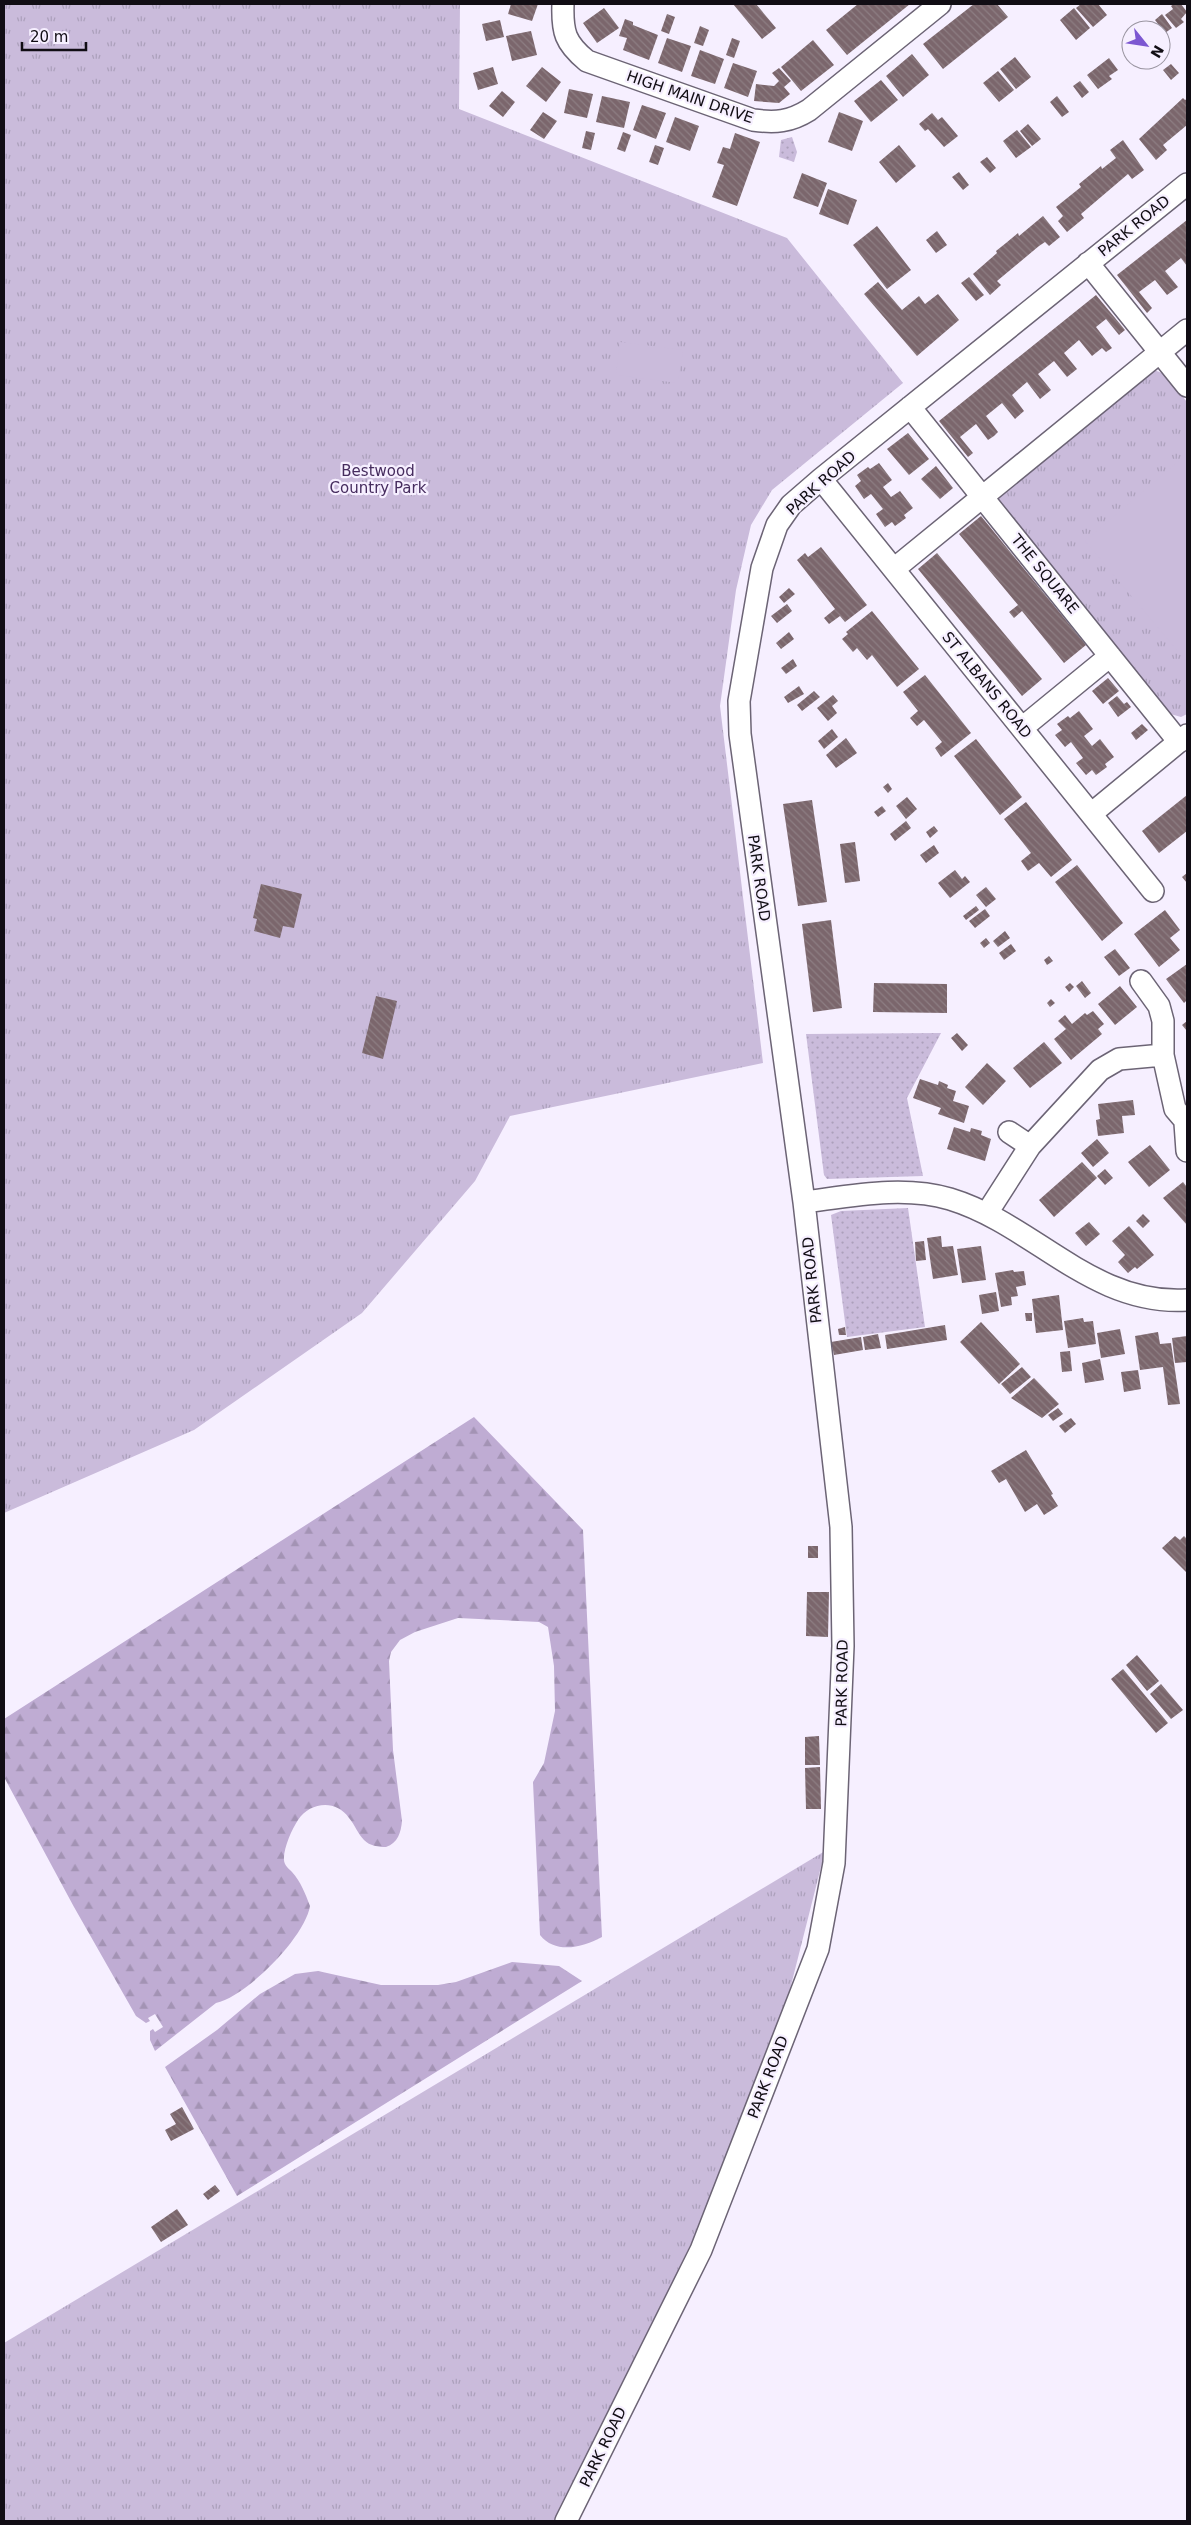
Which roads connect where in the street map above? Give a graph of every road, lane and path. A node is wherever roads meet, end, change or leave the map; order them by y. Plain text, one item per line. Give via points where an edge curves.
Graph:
1 (563, 4) edge
2 (940, 4) edge
3 (1187, 184) edge
4 (1088, 263) junction
5 (1187, 330) edge
6 (1160, 352) junction
7 (1187, 386) edge
8 (910, 407) junction
9 (821, 479) junction
10 (982, 497) junction
11 (894, 569) junction
12 (1110, 656) junction
13 (1022, 728) junction
14 (1183, 738) edge
15 (1092, 814) junction
16 (1153, 891) dead end
17 (1141, 981) dead end
18 (1163, 1055) junction
19 (1186, 1123) edge
20 (1009, 1132) dead end
21 (1030, 1146) junction
22 (1187, 1151) edge
23 (804, 1202) junction
24 (987, 1213) junction
25 (1187, 1300) edge
26 (566, 2521) edge

1 - 2 street, HIGH MAIN DRIVE via 562,25 567,40 587,61 753,120 773,123 793,120 809,110
3 - 4 street, PARK ROAD
4 - 6 street
4 - 8 street, PARK ROAD
5 - 6 street
6 - 7 street
6 - 10 street
8 - 9 street, PARK ROAD
8 - 10 street, THE SQUARE
9 - 11 street, ST ALBANS ROAD
9 - 23 street, PARK ROAD via 791,505 777,525 762,568 740,701 746,784
10 - 11 street
10 - 12 street, THE SQUARE
11 - 13 street, ST ALBANS ROAD
12 - 13 street
12 - 14 street, THE SQUARE
13 - 15 street, ST ALBANS ROAD
14 - 15 street, THE SQUARE
15 - 16 street, ST ALBANS ROAD
17 - 18 street via 1159,1006 1163,1021
18 - 19 street via 1175,1109
18 - 21 street via 1119,1059 1100,1070
19 - 22 street
20 - 21 street
21 - 24 street
23 - 24 street via 888,1192 920,1192
23 - 26 street, PARK ROAD via 841,1526 843,1646 834,1863 818,1948 701,2250
24 - 25 street via 1099,1282 1140,1296

